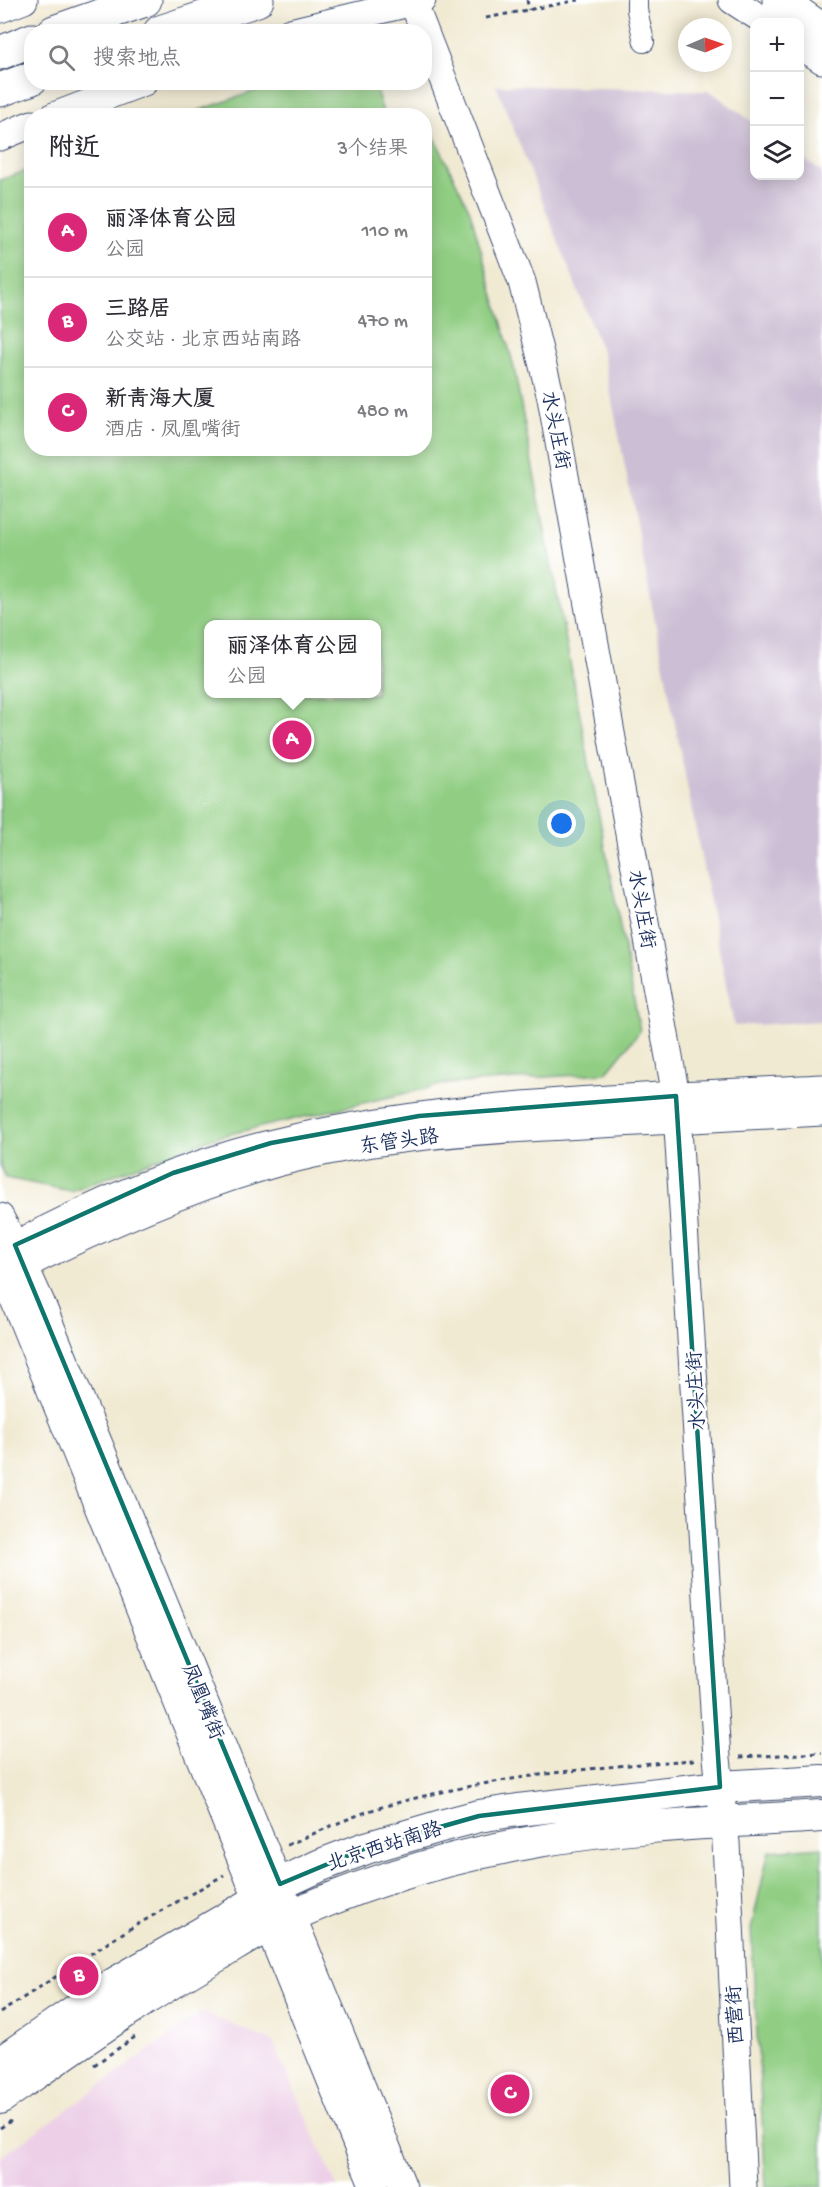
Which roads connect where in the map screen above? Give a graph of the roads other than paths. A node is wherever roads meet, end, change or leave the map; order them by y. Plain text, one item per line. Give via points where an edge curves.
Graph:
1 (24, 0) edge
2 (145, 0) edge
3 (257, 0) edge
4 (637, 0) edge
5 (732, 0) edge
6 (779, 0) edge
7 (418, 1) edge
8 (0, 9) edge
9 (760, 18) edge
10 (77, 24) edge
11 (184, 24) edge
12 (323, 24) edge
13 (427, 24) edge
14 (822, 30) edge
15 (432, 38) edge
16 (644, 42) dead end
17 (24, 43) edge
18 (804, 48) edge
19 (0, 53) edge
20 (822, 60) edge
21 (24, 81) edge
22 (0, 90) edge
23 (123, 90) edge
24 (75, 108) edge
25 (24, 127) edge
26 (0, 137) edge
27 (822, 1088) edge
28 (678, 1108) junction
29 (822, 1112) edge
30 (0, 1217) edge
31 (7, 1263) edge
32 (822, 1781) edge
33 (720, 1787) junction
34 (822, 1816) edge
35 (725, 1833) junction
36 (275, 1906) junction
37 (0, 2063) edge
38 (10, 2106) edge
39 (374, 2187) edge
40 (403, 2187) edge
41 (742, 2187) edge

1 - 8 street
2 - 10 highway
3 - 11 highway
4 - 16 street
5 - 9 street
6 - 14 highway
7 - 12 street
7 - 13 street, 水头庄街
15 - 28 street, 水头庄街 via 504,231 531,313 551,398
17 - 19 highway
18 - 20 street
21 - 22 highway
23 - 24 street
25 - 26 street
27 - 28 street, 东管头路
28 - 29 street, 东管头路
28 - 31 street, 东管头路 via 423,1136 277,1163 183,1194
28 - 33 street, 水头庄街
30 - 31 street, 凤凰嘴街
31 - 36 street, 凤凰嘴街
32 - 33 main road, 北京西站南路
33 - 35 street, 水头庄街
33 - 36 main road, 北京西站南路 via 479,1816 405,1835 321,1865
34 - 35 main road, 北京西站南路
35 - 36 main road, 北京西站南路 via 615,1831 539,1841
35 - 41 street, 西营街
36 - 37 main road, 北京西站南路 via 114,1984
36 - 38 main road, 北京西站南路 via 161,1988
36 - 39 street, 凤凰嘴街
36 - 40 street, 凤凰嘴街

